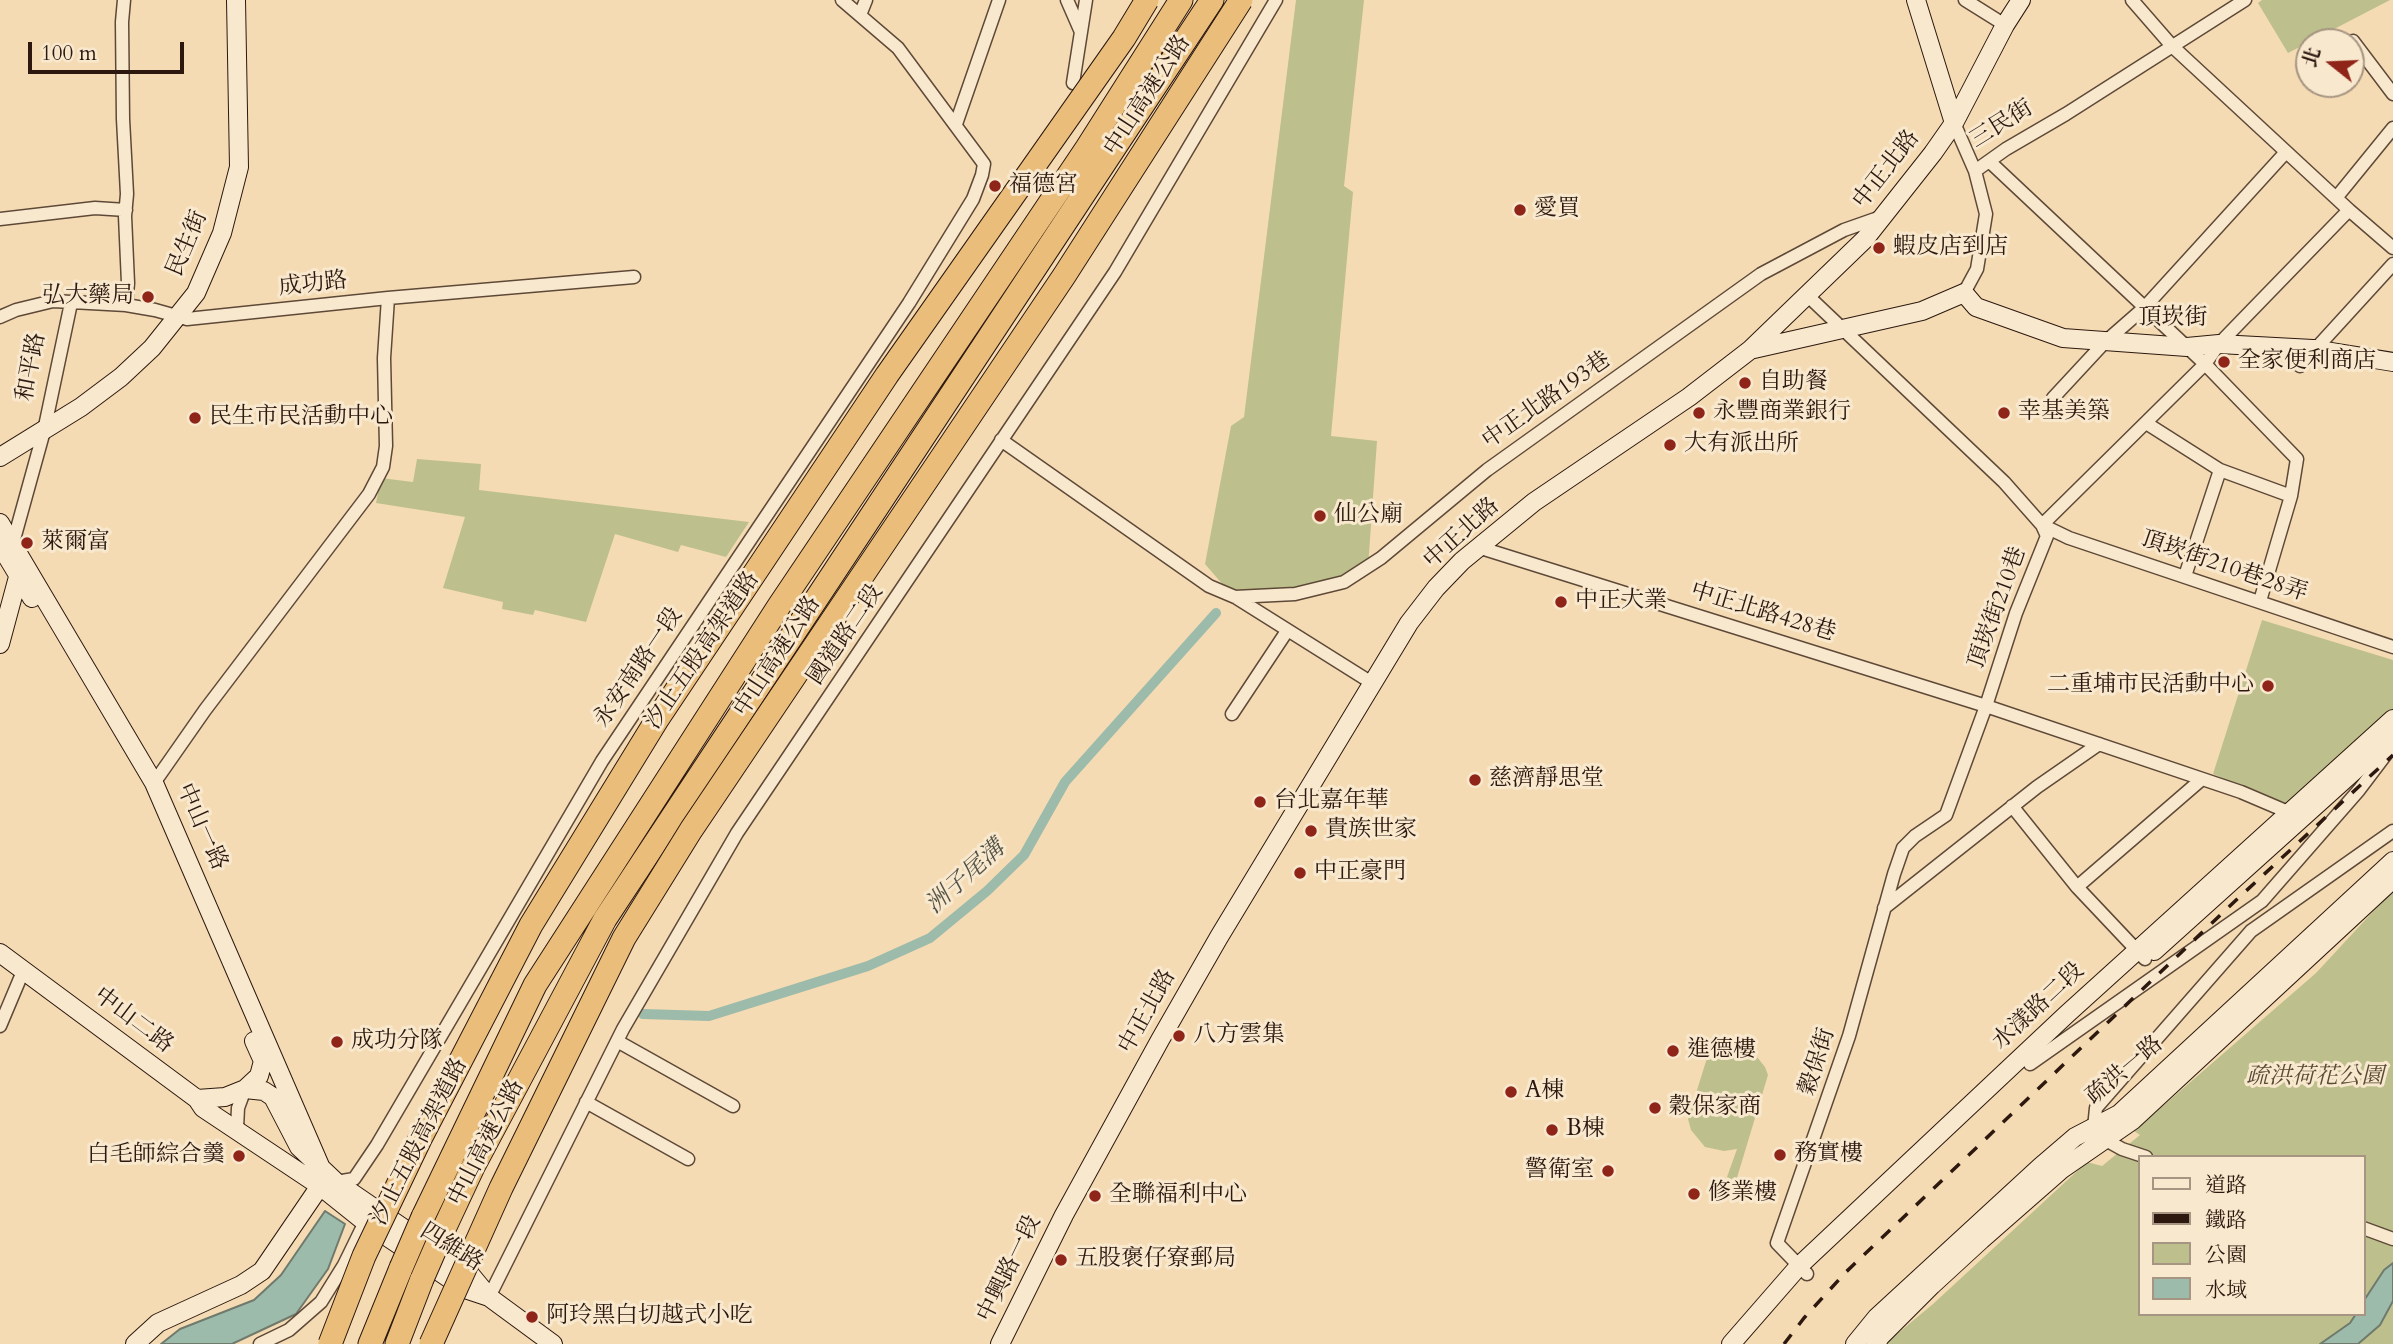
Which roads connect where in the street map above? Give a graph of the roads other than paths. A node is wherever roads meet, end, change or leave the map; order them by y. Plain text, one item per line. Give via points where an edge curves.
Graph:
1 (124, 0) edge
2 (236, 0) edge
3 (842, 0) edge
4 (866, 0) edge
5 (999, 0) edge
6 (1068, 0) edge
7 (1086, 0) edge
8 (1147, 0) edge
9 (1181, 0) edge
10 (1212, 0) edge
11 (1241, 0) edge
12 (1276, 0) edge
13 (1916, 0) edge
14 (1965, 0) edge
15 (2021, 0) edge
16 (2245, 0) edge
17 (2138, 2) edge
18 (860, 15) junction
19 (2005, 25) junction
20 (1082, 33) junction
21 (2172, 46) junction
22 (2365, 57) edge
23 (1073, 83) dead end
24 (2393, 94) edge
25 (1954, 123) junction
26 (956, 124) junction
27 (2393, 128) edge
28 (2286, 152) junction
29 (1990, 162) junction
30 (1975, 171) junction
31 (2336, 198) junction
32 (126, 210) junction
33 (2349, 210) junction
34 (1881, 217) junction
35 (0, 219) edge
36 (2393, 248) edge
37 (2393, 264) edge
38 (634, 277) dead end
39 (1964, 293) junction
40 (1808, 296) junction
41 (388, 298) junction
42 (71, 303) junction
43 (126, 305) junction
44 (2144, 308) junction
45 (0, 317) edge
46 (176, 317) junction
47 (1841, 328) junction
48 (2104, 343) junction
49 (2219, 344) junction
50 (2187, 347) junction
51 (2315, 349) junction
52 (1750, 350) junction
53 (2393, 362) edge
54 (2205, 363) junction
55 (2300, 366) dead end
56 (2053, 398) dead end
57 (2146, 423) junction
58 (44, 430) junction
59 (1001, 440) junction
60 (0, 457) edge
61 (2220, 470) junction
62 (2291, 496) junction
63 (0, 523) edge
64 (2042, 525) junction
65 (6, 544) edge
66 (1481, 548) junction
67 (2185, 576) junction
68 (18, 577) junction
69 (1235, 597) junction
70 (2260, 601) junction
71 (1287, 631) junction
72 (0, 644) edge
73 (2393, 647) edge
74 (1372, 683) junction
75 (1986, 706) junction
76 (1232, 714) dead end
77 (2393, 719) edge
78 (2393, 736) edge
79 (2099, 744) junction
80 (2393, 745) edge
81 (2202, 779) junction
82 (154, 783) junction
83 (2012, 806) junction
84 (2288, 812) junction
85 (2393, 831) edge
86 (1903, 848) joint
87 (2393, 861) edge
88 (2393, 879) edge
89 (2077, 887) junction
90 (1884, 908) junction
91 (2237, 919) junction
92 (2251, 931) junction
93 (0, 953) edge
94 (2142, 954) junction
95 (24, 969) junction
96 (0, 1026) edge
97 (620, 1035) junction
98 (2030, 1064) junction
99 (245, 1089) junction
100 (197, 1099) junction
101 (586, 1102) junction
102 (733, 1106) dead end
103 (236, 1128) junction
104 (2099, 1134) junction
105 (2140, 1155) edge
106 (688, 1159) dead end
107 (326, 1179) junction
108 (1063, 1216) joint
109 (365, 1222) junction
110 (2365, 1229) edge
111 (2393, 1239) edge
112 (1803, 1270) junction
113 (489, 1297) junction
114 (135, 1344) edge
115 (260, 1344) edge
116 (330, 1344) edge
117 (370, 1344) edge
118 (397, 1344) edge
119 (431, 1344) edge
120 (552, 1344) edge
121 (1000, 1344) edge
122 (1731, 1344) edge
123 (1741, 1344) edge
124 (1855, 1344) edge
125 (1876, 1344) edge

1 - 32 street
2 - 46 street, 民生街 via 239,167 222,233 196,293
3 - 18 street
4 - 18 street
5 - 26 street
6 - 20 street
7 - 20 street
8 - 116 highway, 汐止五股高架道路, bridge via 887,375 673,695 538,913 420,1139 364,1256
9 - 117 highway, 中山高速公路, bridge via 779,606 535,985 423,1217
10 - 118 highway, 中山高速公路, bridge via 605,919 473,1167
11 - 119 highway, bridge via 1064,276 691,830 624,938 501,1188
12 - 59 street, 國道路二段 via 1115,272
13 - 25 street
14 - 19 street
15 - 19 street, 中正北路
16 - 21 street, 三民街
17 - 21 street
18 - 26 street via 898,48
19 - 25 street, 中正北路
20 - 23 street
21 - 28 street
21 - 29 street, 三民街
22 - 24 street
25 - 30 street
25 - 34 street, 中正北路
26 - 107 street, 永安南路一段 via 984,164 973,199 909,303 602,761 377,1145 354,1179
27 - 31 street
28 - 31 street
28 - 44 street
29 - 30 street, 三民街
29 - 44 street
30 - 39 street, 三民街 via 1986,214 1977,269
31 - 33 street
32 - 35 street via 95,208
32 - 43 street
33 - 36 street
33 - 49 street, 頂崁街210巷
34 - 40 street, 中正北路
34 - 69 street, 中正北路193巷 via 1844,230 1761,274 1487,470 1345,582 1295,594
37 - 51 street
38 - 41 street, 成功路
39 - 47 street via 1922,311
39 - 48 street, 頂崁街 via 1976,307 2063,338
40 - 47 street
40 - 52 street, 中正北路
41 - 46 street, 成功路 via 187,320
41 - 82 street via 383,467 369,494
42 - 43 street, 成功路
42 - 45 street, 成功路 via 53,301
42 - 58 street, 和平路
43 - 46 street, 成功路
44 - 48 street
44 - 50 street
46 - 58 street, 民生街 via 121,377
47 - 52 street
47 - 64 street via 2004,482
48 - 50 street, 頂崁街
48 - 56 street
49 - 50 street, 頂崁街
49 - 51 street, 頂崁街
49 - 54 street, 頂崁街210巷
50 - 54 street
51 - 53 street, 頂崁街
51 - 55 street
52 - 66 street, 中正北路 via 1534,502
54 - 57 street, 頂崁街210巷
54 - 62 street via 2297,459
57 - 61 street
57 - 64 street, 頂崁街210巷
58 - 60 street, 民生街
58 - 65 street, 和平路
59 - 69 street via 1200,580
59 - 97 street, 國道路二段 via 737,833
61 - 62 street
61 - 67 street
62 - 70 street
63 - 65 street, 中山一路
64 - 67 street, 頂崁街210巷28弄
64 - 75 street, 頂崁街210巷 via 2047,536
65 - 68 street, 中山一路
65 - 82 street, 中山一路
66 - 74 street, 中正北路 via 1436,588
66 - 75 street, 中正北路428巷
67 - 70 street, 頂崁街210巷28弄
68 - 72 street
68 - 99 street, 中山一路 via 149,795 263,1061 259,1076
69 - 71 street
70 - 73 street, 頂崁街210巷28弄
71 - 74 street
71 - 76 street
74 - 108 street, 中正北路 via 1206,959
75 - 79 street, 中正北路428巷
75 - 86 street, 頂崁街210巷 via 1945,815
77 - 84 street, 水漾路二段
78 - 94 street, 水漾路二段
79 - 81 street, 中正北路428巷
79 - 83 street
80 - 91 street via 2262,901
81 - 84 street, 中正北路428巷 via 2229,781
81 - 89 street
82 - 107 street, 中山一路
83 - 89 street
83 - 90 street
84 - 94 street, 水漾路二段
85 - 92 street
86 - 90 street, 穀保街
87 - 104 street, 疏洪一路
88 - 104 street, 疏洪一路 via 2133,1120
89 - 94 street
90 - 112 street, 穀保街 via 1849,1036 1777,1244
91 - 92 street
91 - 98 street
92 - 104 street via 2096,1108
93 - 95 street, 中山二路
94 - 98 street, 水漾路二段
94 - 112 street, 水漾路二段 via 2034,1045
95 - 96 street
95 - 100 street, 中山二路
97 - 101 street, 國道路二段
97 - 102 street
98 - 112 street, 水漾路二段
99 - 100 street via 225,1097
99 - 103 street
99 - 107 street via 273,1097 299,1147
100 - 103 street, 中山二路 via 203,1108
101 - 106 street
101 - 113 street, 國道路二段
103 - 107 street, 中山二路
104 - 105 street
104 - 124 street, 疏洪一路 via 2076,1138 2040,1167 1877,1317
104 - 125 street, 疏洪一路 via 1923,1294
107 - 109 street, 四維路
107 - 113 street, 四維路 via 470,1274
107 - 114 street via 262,1271 158,1323
108 - 121 street, 中興路一段
109 - 113 street, 四維路 via 465,1289
109 - 115 street via 321,1302 289,1330
110 - 111 street
112 - 122 street, 水漾路二段
112 - 123 street, 水漾路二段
113 - 120 street, 四維路

